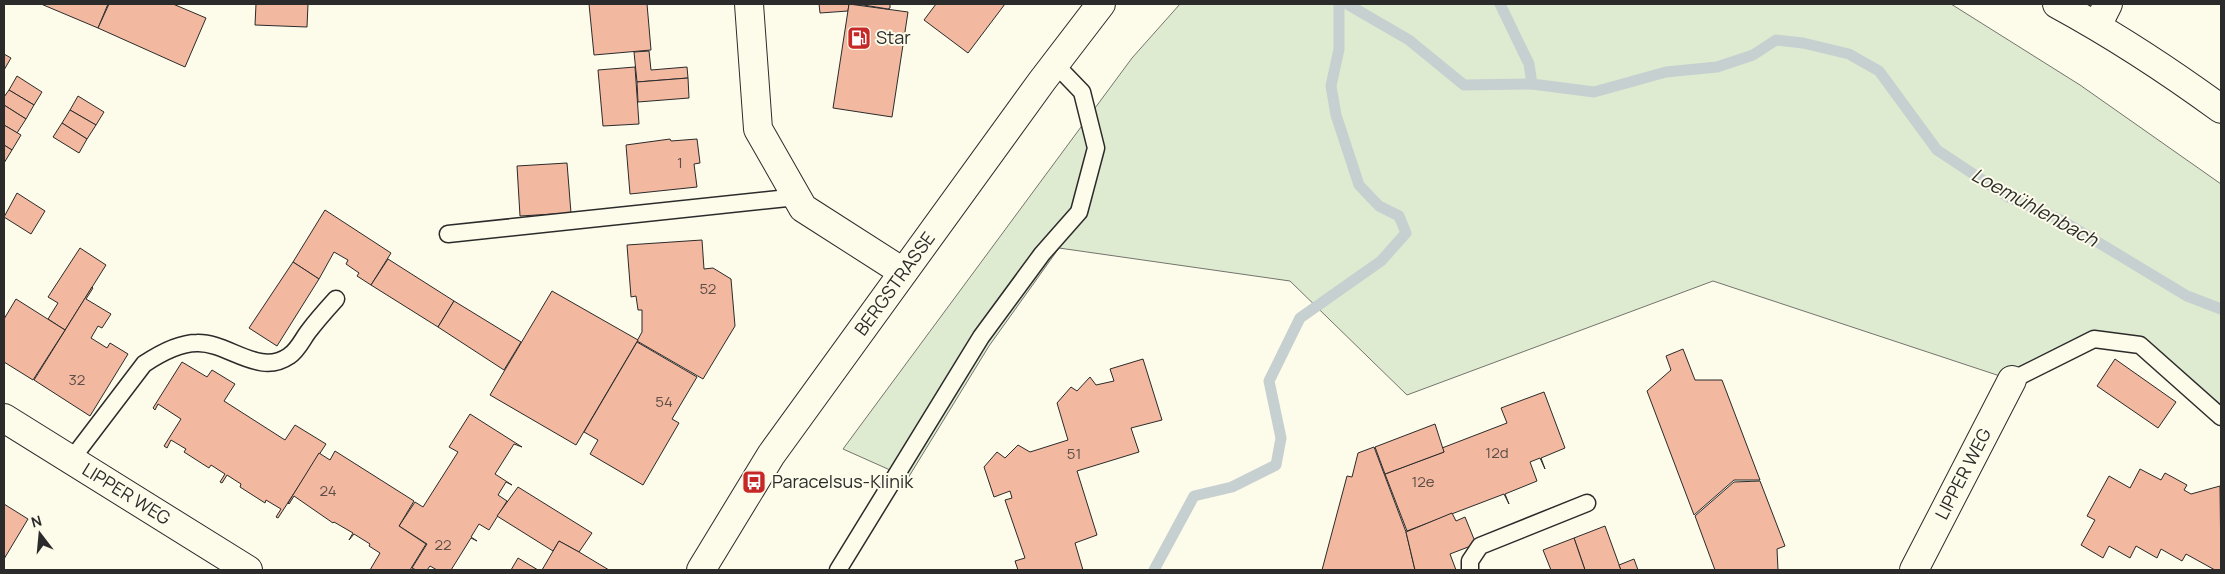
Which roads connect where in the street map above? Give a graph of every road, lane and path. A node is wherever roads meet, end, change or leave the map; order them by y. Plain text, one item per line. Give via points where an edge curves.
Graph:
1 (749, 4) edge
2 (1101, 4) edge
3 (2058, 4) edge
4 (2103, 15) edge
5 (1055, 64) junction
6 (2221, 109) edge
7 (797, 198) junction
8 (448, 234) dead end
9 (904, 272) junction
10 (336, 299) dead end
11 (2012, 380) joint
12 (2221, 417) edge
13 (4, 418) edge
14 (70, 460) junction
15 (1587, 503) dead end
16 (248, 570) edge
17 (701, 570) edge
18 (838, 570) edge
19 (1470, 570) edge
20 (1914, 570) edge

1 - 7 main road via 758,129
2 - 5 main road, BERGSTRASSE
3 - 4 main road
4 - 6 main road
5 - 9 main road, BERGSTRASSE
5 - 18 lane via 1082,92 1096,148 1079,212 1042,254 981,337
7 - 8 lane
7 - 9 main road via 803,208
9 - 17 main road, BERGSTRASSE via 771,455
10 - 14 lane via 297,348 277,363 240,357 196,342 157,356 144,364
11 - 12 lane via 2094,339 2140,345
11 - 20 main road, LIPPER WEG
13 - 14 main road, LIPPER WEG
14 - 16 main road, LIPPER WEG
15 - 19 lane via 1480,546 1470,561

